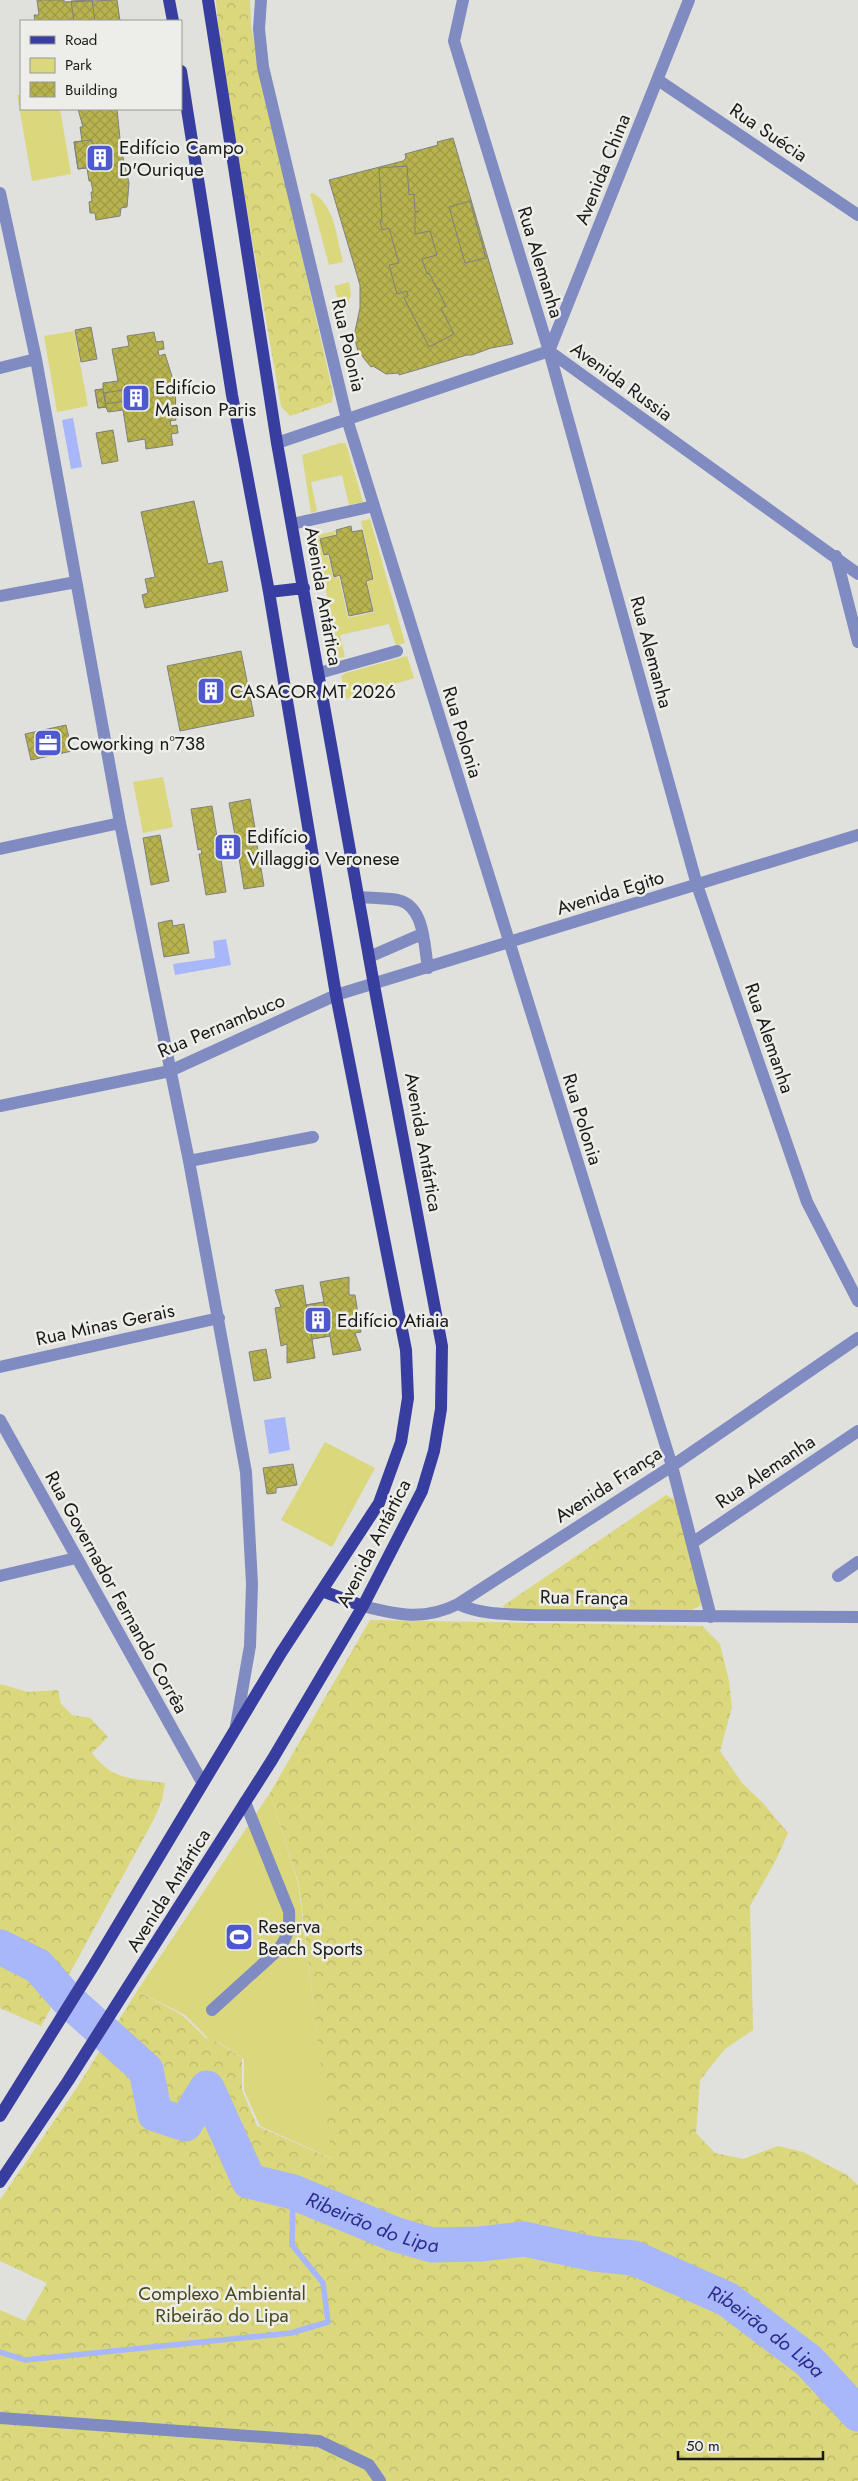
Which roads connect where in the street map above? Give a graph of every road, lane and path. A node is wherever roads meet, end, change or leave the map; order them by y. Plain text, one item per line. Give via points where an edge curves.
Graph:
1 (169, 0) edge
2 (208, 0) edge
3 (261, 0) edge
4 (463, 0) edge
5 (689, 0) edge
6 (173, 20) edge
7 (182, 77) edge
8 (658, 80) junction
9 (0, 194) edge
10 (858, 215) edge
11 (549, 351) junction
12 (36, 359) junction
13 (0, 368) edge
14 (347, 419) junction
15 (277, 443) junction
16 (374, 506) junction
17 (292, 524) junction
18 (836, 556) junction
19 (858, 574) edge
20 (76, 582) junction
21 (304, 588) junction
22 (269, 592) junction
23 (0, 596) edge
24 (858, 642) edge
25 (397, 650) dead end
26 (319, 673) junction
27 (120, 823) junction
28 (858, 835) edge
29 (0, 849) edge
30 (697, 885) junction
31 (358, 897) junction
32 (422, 934) junction
33 (508, 942) junction
34 (369, 956) junction
35 (428, 968) junction
36 (374, 985) junction
37 (336, 995) junction
38 (170, 1071) junction
39 (0, 1106) edge
40 (312, 1137) dead end
41 (189, 1161) junction
42 (858, 1301) edge
43 (219, 1318) junction
44 (858, 1338) edge
45 (0, 1367) edge
46 (0, 1420) edge
47 (858, 1431) edge
48 (672, 1466) junction
49 (692, 1542) junction
50 (76, 1558) junction
51 (858, 1562) edge
52 (0, 1576) edge
53 (838, 1576) dead end
54 (322, 1591) junction
55 (458, 1604) junction
56 (363, 1606) junction
57 (711, 1617) junction
58 (858, 1617) edge
59 (235, 1730) junction
60 (202, 1782) junction
61 (245, 1802) junction
62 (212, 2010) dead end
63 (0, 2116) edge
64 (0, 2182) edge
65 (0, 2418) edge
66 (380, 2481) edge

1 - 6 main road
2 - 15 main road, Avenida Antártica
3 - 14 street, Rua Polonia via 259,29 263,68
4 - 11 street, Rua Alemanha via 454,41
5 - 8 street, Avenida China
7 - 22 main road, Avenida Antártica via 232,395
8 - 10 street, Rua Suécia
8 - 11 street, Avenida China
9 - 12 street
11 - 14 street, Avenida Russia
11 - 18 street, Avenida Russia
11 - 30 street, Rua Alemanha
12 - 13 street
12 - 20 street
14 - 15 street, Avenida Russia
14 - 16 street, Rua Polonia
15 - 17 main road, Avenida Antártica
16 - 17 street
16 - 33 street, Rua Polonia
17 - 21 main road, Avenida Antártica
18 - 19 street, Avenida Russia
18 - 24 street
20 - 23 street
20 - 27 street
21 - 22 main road
21 - 26 main road, Avenida Antártica
22 - 37 main road, Avenida Antártica
25 - 26 street
26 - 31 main road, Avenida Antártica
27 - 29 street
27 - 38 street
28 - 30 street, Avenida Egito
30 - 33 street, Avenida Egito
30 - 42 street, Rua Alemanha via 807,1202
31 - 32 street via 399,901 410,906 419,918
31 - 34 main road, Avenida Antártica
32 - 34 street
32 - 35 street
33 - 35 street, Avenida Egito
33 - 48 street, Rua Polonia
34 - 36 main road, Avenida Antártica
35 - 36 street, Avenida Egito
36 - 37 street, Rua Pernambuco
36 - 56 main road, Avenida Antártica via 442,1346 441,1409 434,1451 422,1491
37 - 38 street, Rua Pernambuco
37 - 54 main road, Avenida Antártica via 406,1350 408,1398 401,1442 379,1504
38 - 39 street, Rua Pernambuco
38 - 41 street
40 - 41 street
41 - 43 street
43 - 45 street, Rua Minas Gerais
43 - 59 street via 246,1472 251,1539 250,1646
44 - 48 street, Avenida França
46 - 50 street, Rua Governador Fernando Corrêa
47 - 49 street, Rua Alemanha
48 - 49 street
48 - 55 street, Avenida França
49 - 57 street
50 - 52 street
50 - 60 street, Rua Governador Fernando Corrêa
51 - 53 street
54 - 56 main road
54 - 59 main road, Avenida Antártica
55 - 56 street, Avenida França via 421,1616
55 - 57 street, Rua França via 492,1614
56 - 61 main road, Avenida Antártica
57 - 58 street, Rua França
59 - 60 main road, Avenida Antártica
60 - 63 main road, Avenida Antártica
61 - 62 street via 289,1911 290,1924 286,1939 278,1950
61 - 64 main road, Avenida Antártica
65 - 66 street via 320,2440 370,2465

